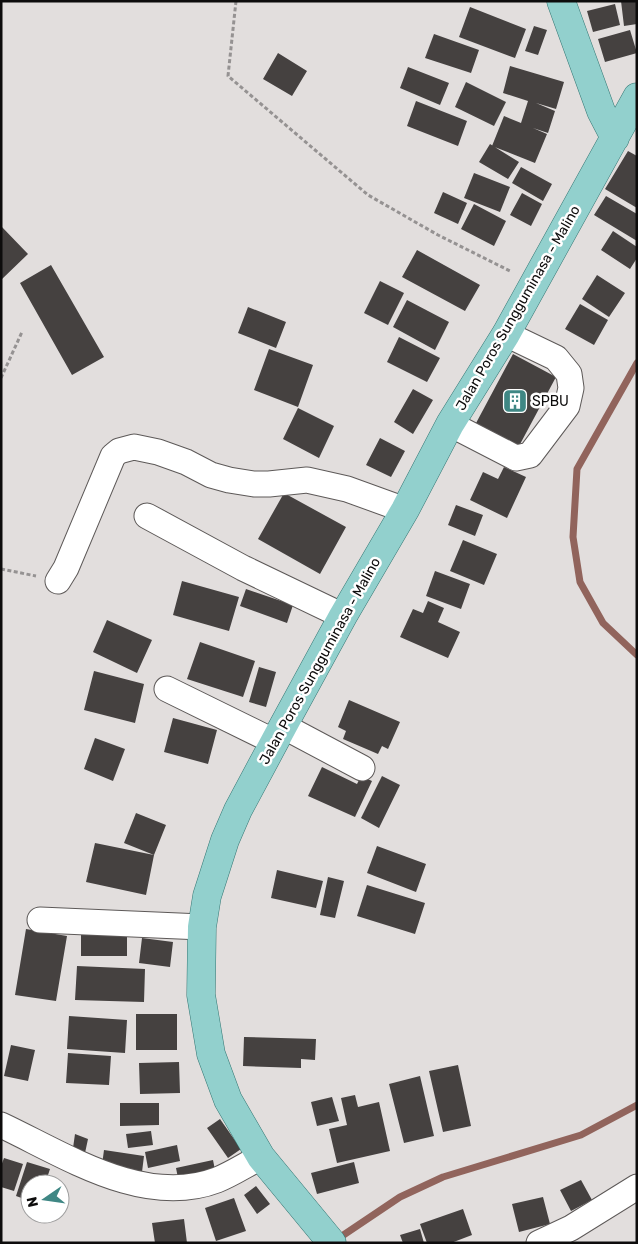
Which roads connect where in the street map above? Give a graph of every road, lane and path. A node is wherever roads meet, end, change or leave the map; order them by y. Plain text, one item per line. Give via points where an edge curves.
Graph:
1 (236, 1) edge
2 (562, 1) edge
3 (637, 97) edge
4 (615, 138) junction
5 (533, 282) junction
6 (22, 332) dead end
7 (506, 334) junction
8 (1, 378) edge
9 (450, 424) junction
10 (405, 510) junction
11 (147, 516) dead end
12 (1, 569) edge
13 (58, 581) joint
14 (343, 616) junction
15 (167, 689) dead end
16 (279, 734) junction
17 (362, 768) dead end
18 (40, 920) dead end
19 (202, 927) junction
20 (1, 1125) edge
21 (261, 1157) junction
22 (637, 1187) edge
23 (332, 1243) edge
24 (539, 1243) edge

1 - 5 path via 228,76 368,195 438,235
2 - 4 main road via 601,111
3 - 4 main road, Jalan Poros Sungguminasa - Malino
4 - 5 main road, Jalan Poros Sungguminasa - Malino
5 - 7 main road, Jalan Poros Sungguminasa - Malino
6 - 8 path
7 - 9 main road, Jalan Poros Sungguminasa - Malino
7 - 9 street via 556,358 569,374 571,388 567,406 530,456 524,457 512,456
9 - 10 main road, Jalan Poros Sungguminasa - Malino
10 - 13 street via 347,489 307,480 269,484 229,480 158,452 134,447 113,456
10 - 14 main road, Jalan Poros Sungguminasa - Malino
11 - 14 street via 243,568
12 - 13 path
14 - 16 main road, Jalan Poros Sungguminasa - Malino
15 - 16 street
16 - 17 street
16 - 19 main road, Jalan Poros Sungguminasa - Malino via 225,840 207,896
18 - 19 street
19 - 21 main road, Jalan Poros Sungguminasa - Malino via 201,995 211,1054 228,1100
20 - 21 street via 81,1164 152,1187 194,1186 217,1180
21 - 23 main road, Jalan Poros Sungguminasa - Malino
22 - 24 street via 571,1228

